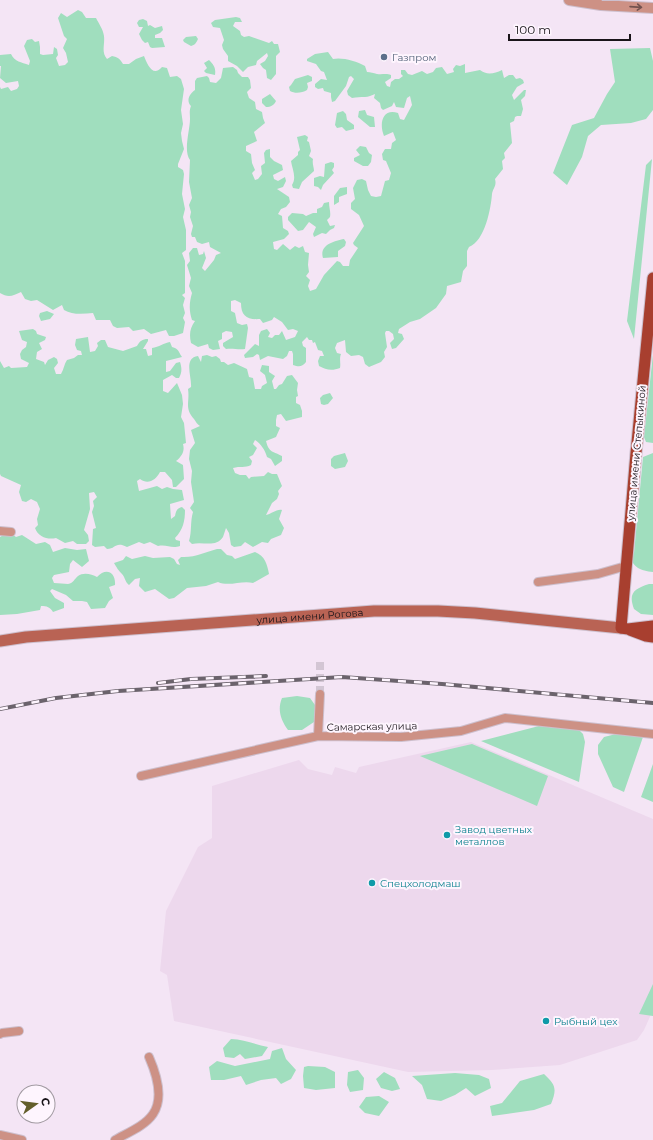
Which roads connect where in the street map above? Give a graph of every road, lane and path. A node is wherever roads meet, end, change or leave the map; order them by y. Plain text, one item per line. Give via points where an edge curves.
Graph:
1 (569, 0) edge
2 (653, 8) edge
3 (653, 278) edge
4 (0, 531) edge
5 (11, 532) dead end
6 (626, 566) junction
7 (538, 582) dead end
8 (653, 626) edge
9 (624, 628) junction
10 (653, 637) edge
11 (0, 641) edge
12 (320, 694) tunnel mouth
13 (653, 734) edge
14 (318, 736) junction
15 (141, 776) dead end
16 (19, 1031) dead end
17 (0, 1034) edge
18 (149, 1057) dead end
19 (0, 1135) edge
20 (22, 1140) edge
21 (115, 1140) edge

1 -> 2 street
3 - 6 main road, улица имени Степыкиной
4 - 5 street
6 - 7 street via 598,574
6 - 9 main road, улица имени Степыкиной
8 - 9 main road
9 - 10 main road
9 - 11 main road, улица имени Рогова via 475,613 374,611
12 - 14 street
13 - 14 street, Самарская улица via 505,718 461,731 409,737
14 - 15 street, Самарская улица
16 - 17 street
18 - 21 street via 158,1087 156,1108 142,1124
19 - 20 street

